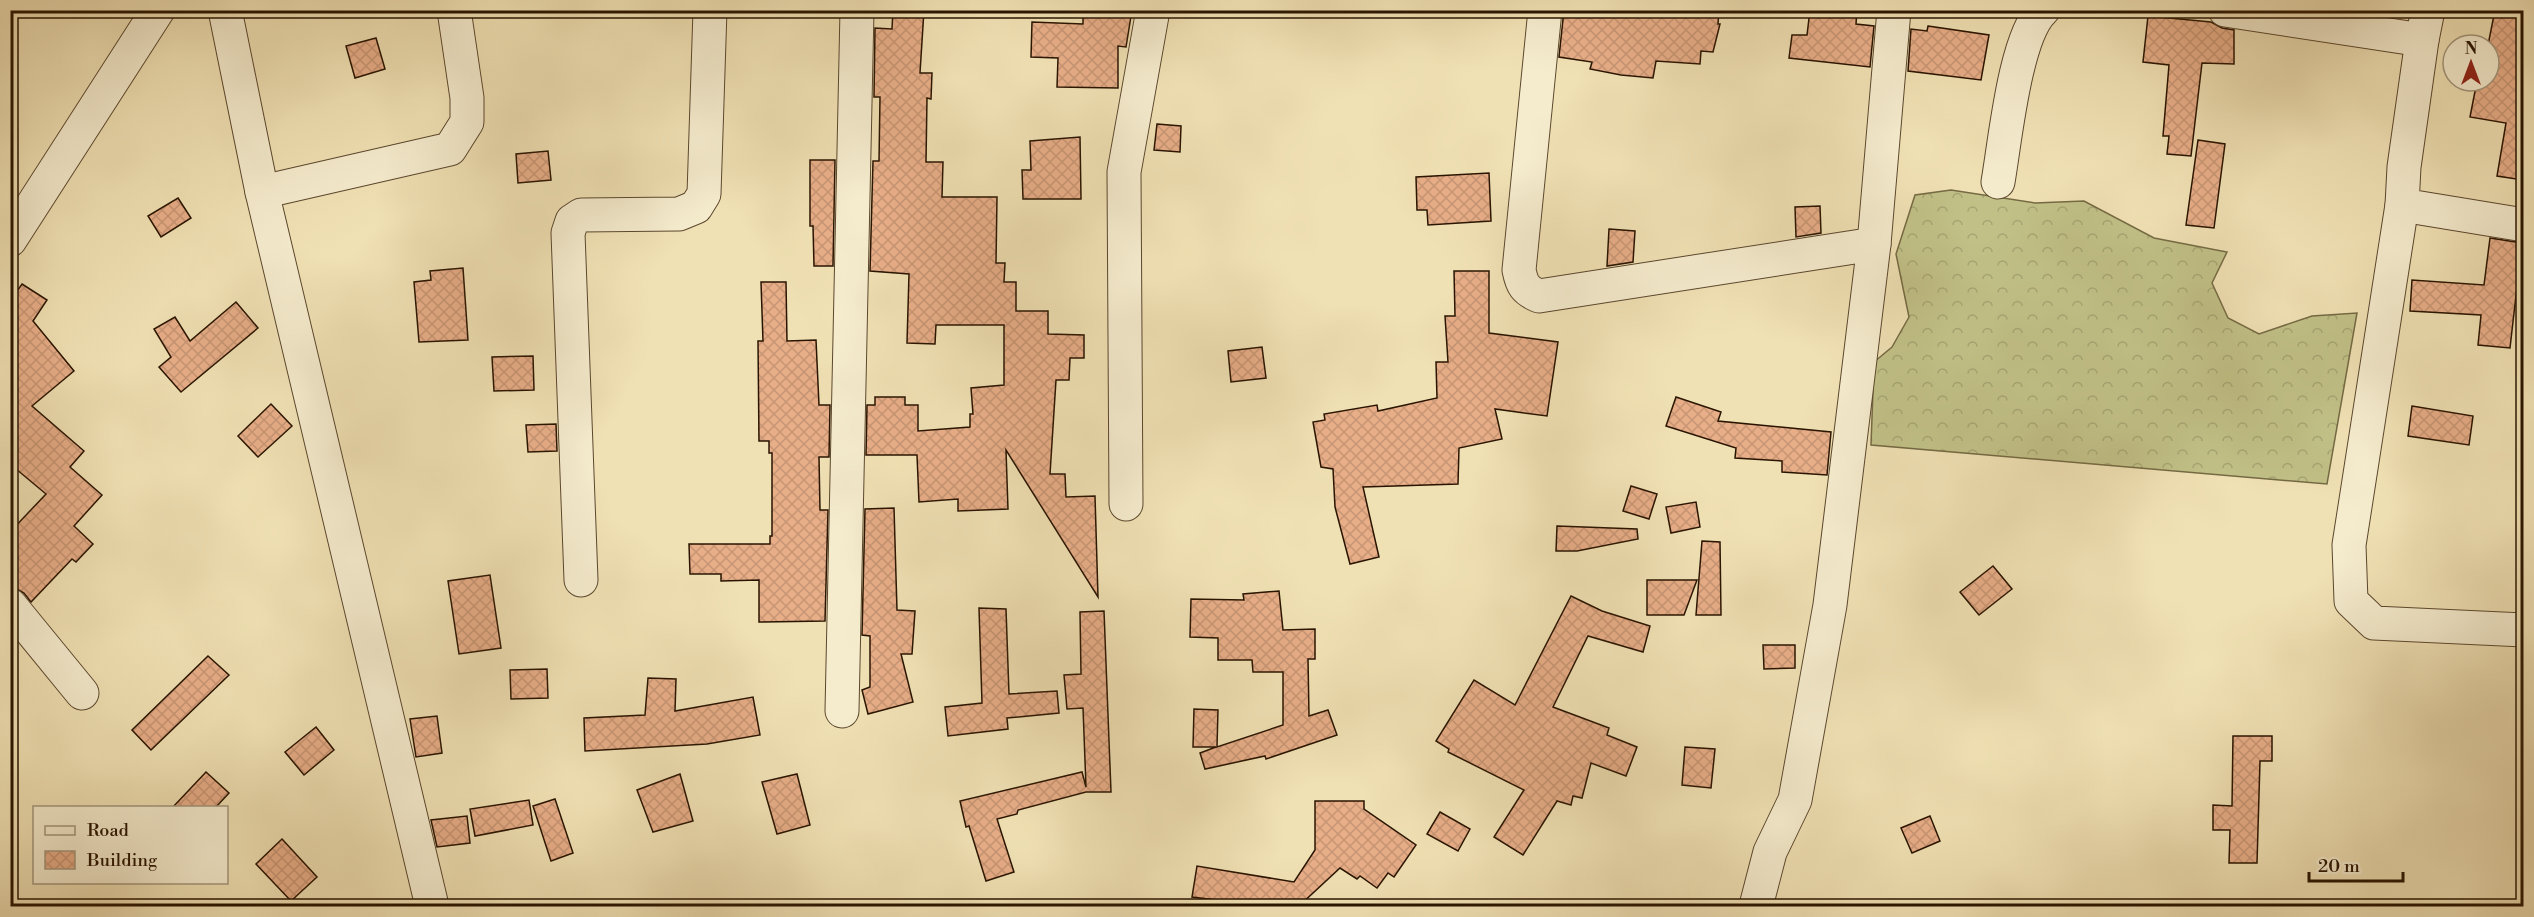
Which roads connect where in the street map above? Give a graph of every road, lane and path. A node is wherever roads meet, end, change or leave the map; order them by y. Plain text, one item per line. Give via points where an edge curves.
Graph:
1 (158, 10) edge
2 (225, 10) edge
3 (454, 10) edge
4 (710, 10) edge
5 (857, 10) edge
6 (1153, 10) edge
7 (1545, 10) edge
8 (1894, 10) edge
9 (2043, 10) edge
10 (2225, 10) edge
11 (2425, 25) edge
12 (1998, 182) dead end
13 (262, 192) junction
14 (2402, 205) junction
15 (2523, 225) edge
16 (10, 240) edge
17 (1874, 244) junction
18 (1126, 504) dead end
19 (580, 580) dead end
20 (10, 605) edge
21 (2523, 630) edge
22 (81, 693) dead end
23 (842, 711) dead end
24 (432, 906) edge
25 (1756, 906) edge

1 - 16 street
2 - 13 street
3 - 13 street via 467,122 450,149
4 - 19 street via 704,194 696,207 679,214 581,215 572,220 568,233
5 - 23 street
6 - 18 street via 1124,172
7 - 17 street via 1519,270 1527,291 1539,296
8 - 17 street
9 - 12 street via 2021,54
10 - 11 street
11 - 14 street
13 - 24 street
14 - 15 street
14 - 21 street via 2349,545 2351,601 2374,623
17 - 25 street via 1830,605 1795,800 1770,852
20 - 22 street

